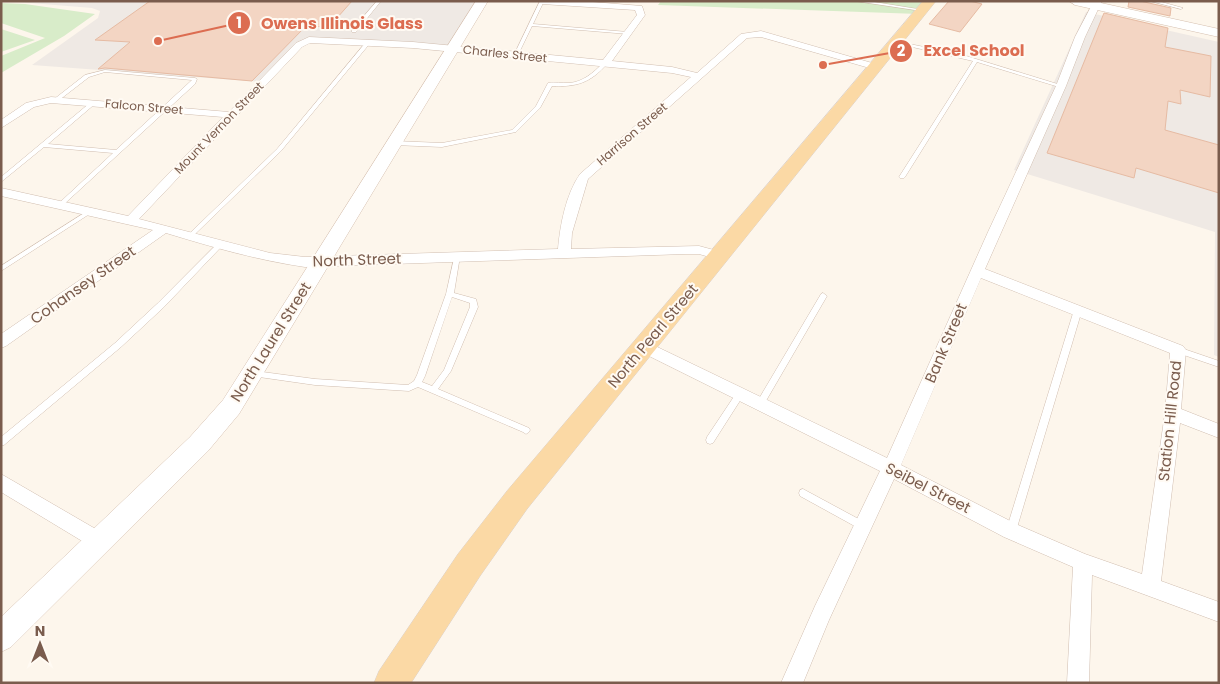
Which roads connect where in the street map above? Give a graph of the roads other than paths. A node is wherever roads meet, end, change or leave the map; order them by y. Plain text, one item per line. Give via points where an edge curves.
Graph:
1 (379, 1) edge
2 (482, 1) edge
3 (542, 1) edge
4 (857, 1) edge
5 (1076, 1) edge
6 (1152, 1) edge
7 (1097, 3) edge
8 (926, 6) edge
9 (1181, 8) dead end
10 (531, 25) junction
11 (354, 31) dead end
12 (628, 33) junction
13 (1219, 33) edge
14 (312, 39) joint
15 (369, 42) junction
16 (897, 42) junction
17 (452, 49) junction
18 (516, 55) junction
19 (976, 61) junction
20 (605, 64) junction
21 (876, 67) junction
22 (698, 76) junction
23 (1061, 86) junction
24 (56, 100) junction
25 (94, 103) junction
26 (165, 109) junction
27 (232, 115) junction
28 (1, 125) edge
29 (394, 143) junction
30 (42, 145) junction
31 (118, 152) junction
32 (902, 176) dead end
33 (1, 180) edge
34 (1, 192) edge
35 (60, 205) junction
36 (89, 212) junction
37 (130, 220) junction
38 (164, 228) junction
39 (190, 236) junction
40 (220, 245) junction
41 (564, 254) junction
42 (457, 256) junction
43 (720, 256) junction
44 (321, 261) junction
45 (1, 269) edge
46 (977, 270) junction
47 (450, 294) junction
48 (824, 296) dead end
49 (1078, 310) junction
50 (1, 342) edge
51 (644, 347) junction
52 (1178, 350) junction
53 (1219, 364) edge
54 (252, 373) junction
55 (417, 383) junction
56 (433, 390) junction
57 (740, 394) junction
58 (760, 404) junction
59 (1173, 413) junction
60 (526, 430) dead end
61 (1219, 431) edge
62 (710, 440) dead end
63 (1, 442) edge
64 (890, 468) junction
65 (1, 482) edge
66 (803, 494) dead end
67 (863, 526) junction
68 (1011, 531) junction
69 (99, 541) junction
70 (1083, 562) junction
71 (1150, 588) junction
72 (1219, 612) edge
73 (1, 637) edge
74 (391, 683) edge
75 (792, 683) edge
76 (1078, 683) edge

1 - 11 lane
2 - 17 street, North Laurel Street
3 - 10 lane
3 - 12 street via 640,8 641,15
4 - 8 lane
5 - 7 street
6 - 9 lane
7 - 13 street
7 - 23 street, Bank Street
8 - 16 main road, North Pearl Street
10 - 12 lane
10 - 18 lane
12 - 20 street
14 - 15 street, Charles Street
14 - 27 street, Mount Vernon Street via 299,45
15 - 17 street, Charles Street
15 - 39 lane via 279,150
16 - 19 lane
16 - 21 main road, North Pearl Street
17 - 18 street, Charles Street
17 - 29 street, North Laurel Street
18 - 20 street, Charles Street
19 - 23 lane
19 - 32 lane
20 - 22 street, Charles Street via 672,70
20 - 29 lane via 585,82 550,84 538,107 514,131 442,145
21 - 22 street, Harrison Street via 760,34 748,34
21 - 43 main road, North Pearl Street
22 - 41 street, Harrison Street via 584,177 566,233
23 - 46 street, Bank Street
24 - 25 street, Falcon Street
24 - 26 lane via 87,76 105,71 195,79
24 - 28 street, Falcon Street via 30,105
25 - 26 street, Falcon Street
25 - 30 lane
26 - 27 street, Falcon Street
26 - 31 lane
27 - 37 street, Mount Vernon Street
29 - 44 street, North Laurel Street
30 - 31 lane
30 - 33 lane
31 - 35 lane
34 - 35 street, North Street
35 - 36 street, North Street
36 - 37 street, North Street
36 - 45 lane
37 - 38 street, North Street
38 - 39 street, North Street
38 - 50 street, Cohansey Street
39 - 40 street, North Street
40 - 44 street, North Street via 305,262
40 - 63 lane via 118,346
41 - 42 street, North Street
41 - 43 street, North Street via 699,250
42 - 44 street, North Street
42 - 47 lane
43 - 51 main road, North Pearl Street
44 - 54 street, North Laurel Street
46 - 49 street, Station Hill Road
46 - 64 street, Bank Street
47 - 55 lane
47 - 56 lane via 474,302 474,307 447,371
48 - 58 lane
49 - 52 street, Station Hill Road
49 - 68 lane
51 - 57 street, Seibel Street
51 - 74 main road, North Pearl Street via 494,530
52 - 53 lane
52 - 59 street, Station Hill Road
54 - 55 lane via 315,382 409,388
54 - 69 street, North Laurel Street via 219,423
55 - 56 lane
56 - 60 lane
57 - 58 street, Seibel Street
57 - 62 lane
58 - 64 street, Seibel Street
59 - 61 street
59 - 71 street, Station Hill Road
64 - 67 street, Bank Street
64 - 68 street, Seibel Street
65 - 69 street
66 - 67 lane
67 - 75 street, Bank Street
68 - 70 street, Seibel Street
69 - 73 street, North Laurel Street
70 - 71 street, Seibel Street
70 - 76 street
71 - 72 street, Seibel Street

